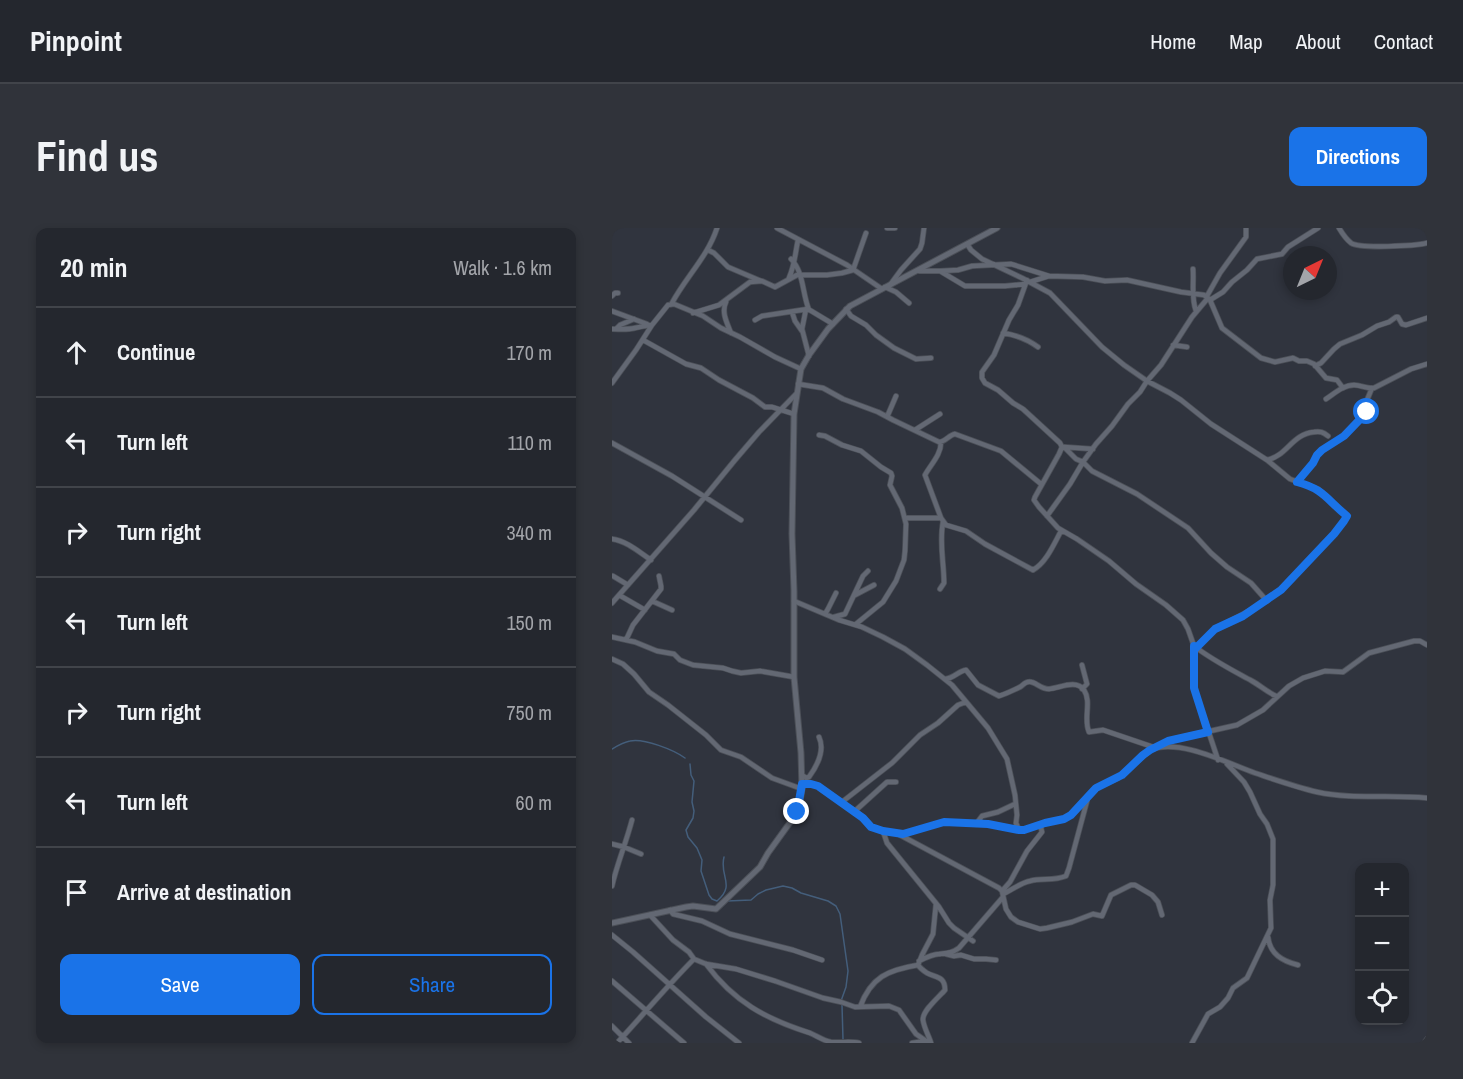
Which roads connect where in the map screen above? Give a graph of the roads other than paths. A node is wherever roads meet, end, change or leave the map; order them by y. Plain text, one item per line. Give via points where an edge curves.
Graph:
1 (717, 228) edge
2 (777, 228) edge
3 (887, 228) edge
4 (895, 228) edge
5 (924, 228) edge
6 (1246, 228) edge
7 (1318, 228) edge
8 (1339, 228) edge
9 (994, 229) edge
10 (866, 233) dead end
11 (798, 240) junction
12 (1427, 243) edge
13 (967, 244) junction
14 (708, 250) junction
15 (793, 261) junction
16 (996, 266) junction
17 (1192, 269) dead end
18 (853, 270) junction
19 (916, 271) junction
20 (940, 271) junction
21 (800, 274) junction
22 (1049, 276) junction
23 (789, 278) junction
24 (759, 280) junction
25 (1027, 282) junction
26 (886, 287) junction
27 (618, 293) dead end
28 (1194, 294) junction
29 (612, 296) edge
30 (1208, 298) junction
31 (727, 299) junction
32 (672, 303) junction
33 (909, 303) dead end
34 (846, 309) junction
35 (808, 310) junction
36 (612, 311) edge
37 (1196, 311) junction
38 (792, 312) junction
39 (693, 313) junction
40 (624, 315) junction
41 (1427, 318) edge
42 (634, 319) junction
43 (755, 320) dead end
44 (833, 324) junction
45 (649, 325) junction
46 (616, 328) edge
47 (732, 333) junction
48 (803, 333) junction
49 (1003, 333) junction
50 (643, 340) junction
51 (1173, 345) junction
52 (1038, 346) dead end
53 (1187, 348) dead end
54 (809, 356) junction
55 (931, 358) dead end
56 (1427, 364) edge
57 (1315, 366) junction
58 (801, 369) junction
59 (1147, 381) junction
60 (612, 383) edge
61 (798, 384) junction
62 (1343, 388) junction
63 (1372, 388) junction
64 (797, 393) junction
65 (896, 396) dead end
66 (1326, 399) dead end
67 (780, 411) junction
68 (794, 414) junction
69 (940, 414) dead end
70 (887, 417) junction
71 (915, 430) junction
72 (819, 435) dead end
73 (1328, 436) dead end
74 (941, 442) junction
75 (612, 443) edge
76 (1062, 447) junction
77 (1093, 449) junction
78 (1267, 460) junction
79 (1083, 462) junction
80 (1297, 482) junction
81 (1041, 484) junction
82 (704, 497) junction
83 (1047, 516) junction
84 (905, 518) junction
85 (741, 520) dead end
86 (942, 520) junction
87 (1061, 531) junction
88 (612, 539) edge
89 (651, 560) junction
90 (868, 571) dead end
91 (613, 576) edge
92 (659, 576) dead end
93 (628, 585) junction
94 (874, 585) dead end
95 (940, 589) dead end
96 (836, 593) dead end
97 (619, 595) junction
98 (854, 596) junction
99 (652, 601) junction
100 (794, 601) junction
101 (1267, 601) junction
102 (612, 603) edge
103 (645, 610) junction
104 (672, 610) dead end
105 (825, 614) junction
106 (832, 617) junction
107 (856, 624) junction
108 (612, 637) edge
109 (626, 640) junction
110 (1427, 645) edge
111 (1195, 647) junction
112 (612, 659) edge
113 (1082, 665) dead end
114 (794, 677) junction
115 (945, 679) junction
116 (1082, 688) junction
117 (1276, 696) junction
118 (966, 702) junction
119 (1208, 732) junction
120 (819, 737) dead end
121 (1156, 748) junction
122 (1218, 760) junction
123 (1225, 762) junction
124 (802, 775) junction
125 (809, 777) junction
126 (896, 782) dead end
127 (802, 786) junction
128 (818, 786) junction
129 (1087, 798) junction
130 (1427, 798) edge
131 (842, 802) junction
132 (1015, 804) junction
133 (855, 811) junction
134 (632, 820) dead end
135 (976, 824) junction
136 (1040, 825) junction
137 (1019, 830) junction
138 (883, 831) junction
139 (897, 833) junction
140 (612, 843) edge
141 (624, 847) junction
142 (641, 854) dead end
143 (612, 886) edge
144 (1003, 894) junction
145 (936, 904) junction
146 (670, 910) junction
147 (650, 915) junction
148 (1162, 915) dead end
149 (612, 923) edge
150 (612, 936) edge
151 (1268, 937) junction
152 (971, 940) junction
153 (944, 954) junction
154 (694, 959) junction
155 (822, 960) dead end
156 (996, 960) dead end
157 (918, 963) junction
158 (706, 964) junction
159 (1298, 965) dead end
160 (612, 981) edge
161 (669, 983) junction
162 (860, 1007) junction
163 (647, 1011) junction
164 (612, 1026) edge
165 (623, 1037) junction
166 (1427, 1039) edge
167 (929, 1042) edge
168 (617, 1043) edge
169 (629, 1043) edge
170 (684, 1043) edge
171 (739, 1043) edge
172 (859, 1043) edge
173 (912, 1043) edge
174 (1192, 1043) edge
175 (1424, 1043) edge

1 - 14 street
2 - 11 street
3 - 4 street
5 - 26 street via 920,249
6 - 30 street via 1246,237 1220,273
7 - 30 street via 1281,255 1257,259 1223,292
8 - 12 street via 1354,244
9 - 13 street
10 - 18 street
11 - 15 street
11 - 18 street
13 - 16 street via 976,255
13 - 19 street
14 - 24 street via 728,267
14 - 32 street
15 - 21 street
15 - 23 street
16 - 20 street
16 - 22 street via 1014,265
16 - 25 street
17 - 28 street
18 - 21 street via 827,275
18 - 26 street
19 - 20 street
19 - 26 street
20 - 25 street via 963,286
21 - 23 street
21 - 35 street
22 - 25 street
22 - 28 street via 1127,280
23 - 24 street via 775,287
24 - 31 street
25 - 49 street
25 - 59 street via 1050,293 1102,347
26 - 33 street
26 - 34 street
27 - 29 street
28 - 30 street
28 - 37 street
30 - 37 street
30 - 57 street via 1222,328 1265,361 1293,358
31 - 39 street
31 - 47 street via 723,307
32 - 39 street
32 - 45 street
34 - 44 street
34 - 55 street via 894,348 916,359
35 - 38 street
35 - 44 street
35 - 48 street
36 - 40 street
37 - 51 street
38 - 43 street
38 - 48 street
39 - 47 street
40 - 42 street
40 - 46 street
41 - 57 street via 1406,325 1396,317 1340,344
42 - 45 street
42 - 46 street
44 - 54 street
45 - 46 street
45 - 50 street
47 - 58 street
48 - 54 street
49 - 52 street
49 - 76 street via 982,380 1026,412
50 - 60 street
50 - 67 street via 701,368 761,405
51 - 53 street
51 - 59 street
54 - 58 street
56 - 63 street
57 - 62 street via 1324,377 1337,380
58 - 61 street
59 - 77 street
59 - 78 street
61 - 64 street
61 - 70 street via 823,388
62 - 63 street
62 - 66 street
63 - 80 street via 1367,412 1344,436 1317,455
64 - 67 street
64 - 68 street
65 - 70 street
67 - 68 street
67 - 82 street
68 - 100 street
69 - 71 street
70 - 71 street
71 - 74 street
72 - 84 street via 861,451 891,473 890,485
73 - 78 street via 1320,431 1302,434
74 - 81 street via 955,434 998,450
74 - 86 street via 925,476
75 - 82 street
76 - 77 street
76 - 79 street
76 - 81 street
77 - 79 street
78 - 80 street
79 - 83 street
79 - 101 street via 1188,528
80 - 101 street via 1318,489 1347,516
81 - 83 street via 1035,500
82 - 85 street
82 - 89 street
83 - 87 street
84 - 86 street
84 - 107 street via 906,550 896,581 882,602
86 - 87 street via 1033,570
86 - 95 street via 944,583
87 - 111 street via 1109,561 1177,614
88 - 89 street
89 - 93 street
90 - 98 street
91 - 93 street
92 - 99 street via 661,588
93 - 97 street
94 - 98 street
96 - 105 street
97 - 102 street
97 - 103 street
98 - 106 street via 845,614
99 - 103 street
99 - 104 street
100 - 105 street
100 - 114 street
101 - 111 street via 1215,629
103 - 109 street
105 - 106 street
106 - 107 street
107 - 115 street via 905,649
108 - 109 street
109 - 114 street via 674,654 693,665
110 - 117 street via 1414,641 1373,652 1343,672 1325,671 1303,678
111 - 117 street
111 - 119 street via 1194,688
112 - 127 street via 627,667 649,692 721,750 741,757 772,778
113 - 116 street via 1087,684
114 - 124 street
115 - 116 street via 966,670 978,685 999,696 1029,681 1045,689 1072,684
115 - 118 street
116 - 121 street via 1089,732 1103,730
117 - 119 street via 1263,710 1237,725
118 - 131 street via 920,735
118 - 132 street via 1007,759
119 - 121 street via 1168,741
119 - 122 street
120 - 125 street via 822,745 817,765
121 - 122 street via 1187,749
121 - 129 street
122 - 123 street
123 - 130 street via 1316,791 1351,797
123 - 151 street via 1244,782 1273,839
124 - 125 street
124 - 127 street
125 - 128 street
126 - 133 street via 887,782
127 - 128 street
127 - 146 street via 797,812 758,870 716,909 693,906
128 - 131 street
129 - 136 street via 1064,819
129 - 144 street via 1066,876 1027,882
131 - 133 street
132 - 135 street via 982,816
132 - 137 street
133 - 138 street via 871,827
134 - 141 street
135 - 137 street
135 - 139 street via 944,822
136 - 137 street
136 - 144 street via 1042,832
138 - 139 street
138 - 145 street via 887,843
139 - 144 street via 999,888
140 - 141 street
141 - 142 street
141 - 143 street
144 - 148 street via 1006,909 1015,920 1043,929 1093,914 1102,916 1111,895 1131,885 1152,896
144 - 152 street
145 - 152 street via 952,927
145 - 157 street via 933,934
146 - 147 street
146 - 155 street via 730,934
147 - 149 street
147 - 154 street
150 - 161 street
151 - 159 street via 1277,956
151 - 174 street via 1247,978 1208,1014
152 - 153 street
153 - 156 street
153 - 157 street
154 - 158 street
154 - 161 street
157 - 162 street via 882,977 867,990
157 - 167 street via 945,984 944,992 922,1018
158 - 162 street via 736,969
158 - 172 street via 750,1008 829,1042
160 - 163 street
161 - 163 street
161 - 171 street
162 - 167 street via 898,1009 916,1034
163 - 165 street
163 - 170 street
164 - 165 street
165 - 168 street
165 - 169 street
166 - 175 street
167 - 173 street

